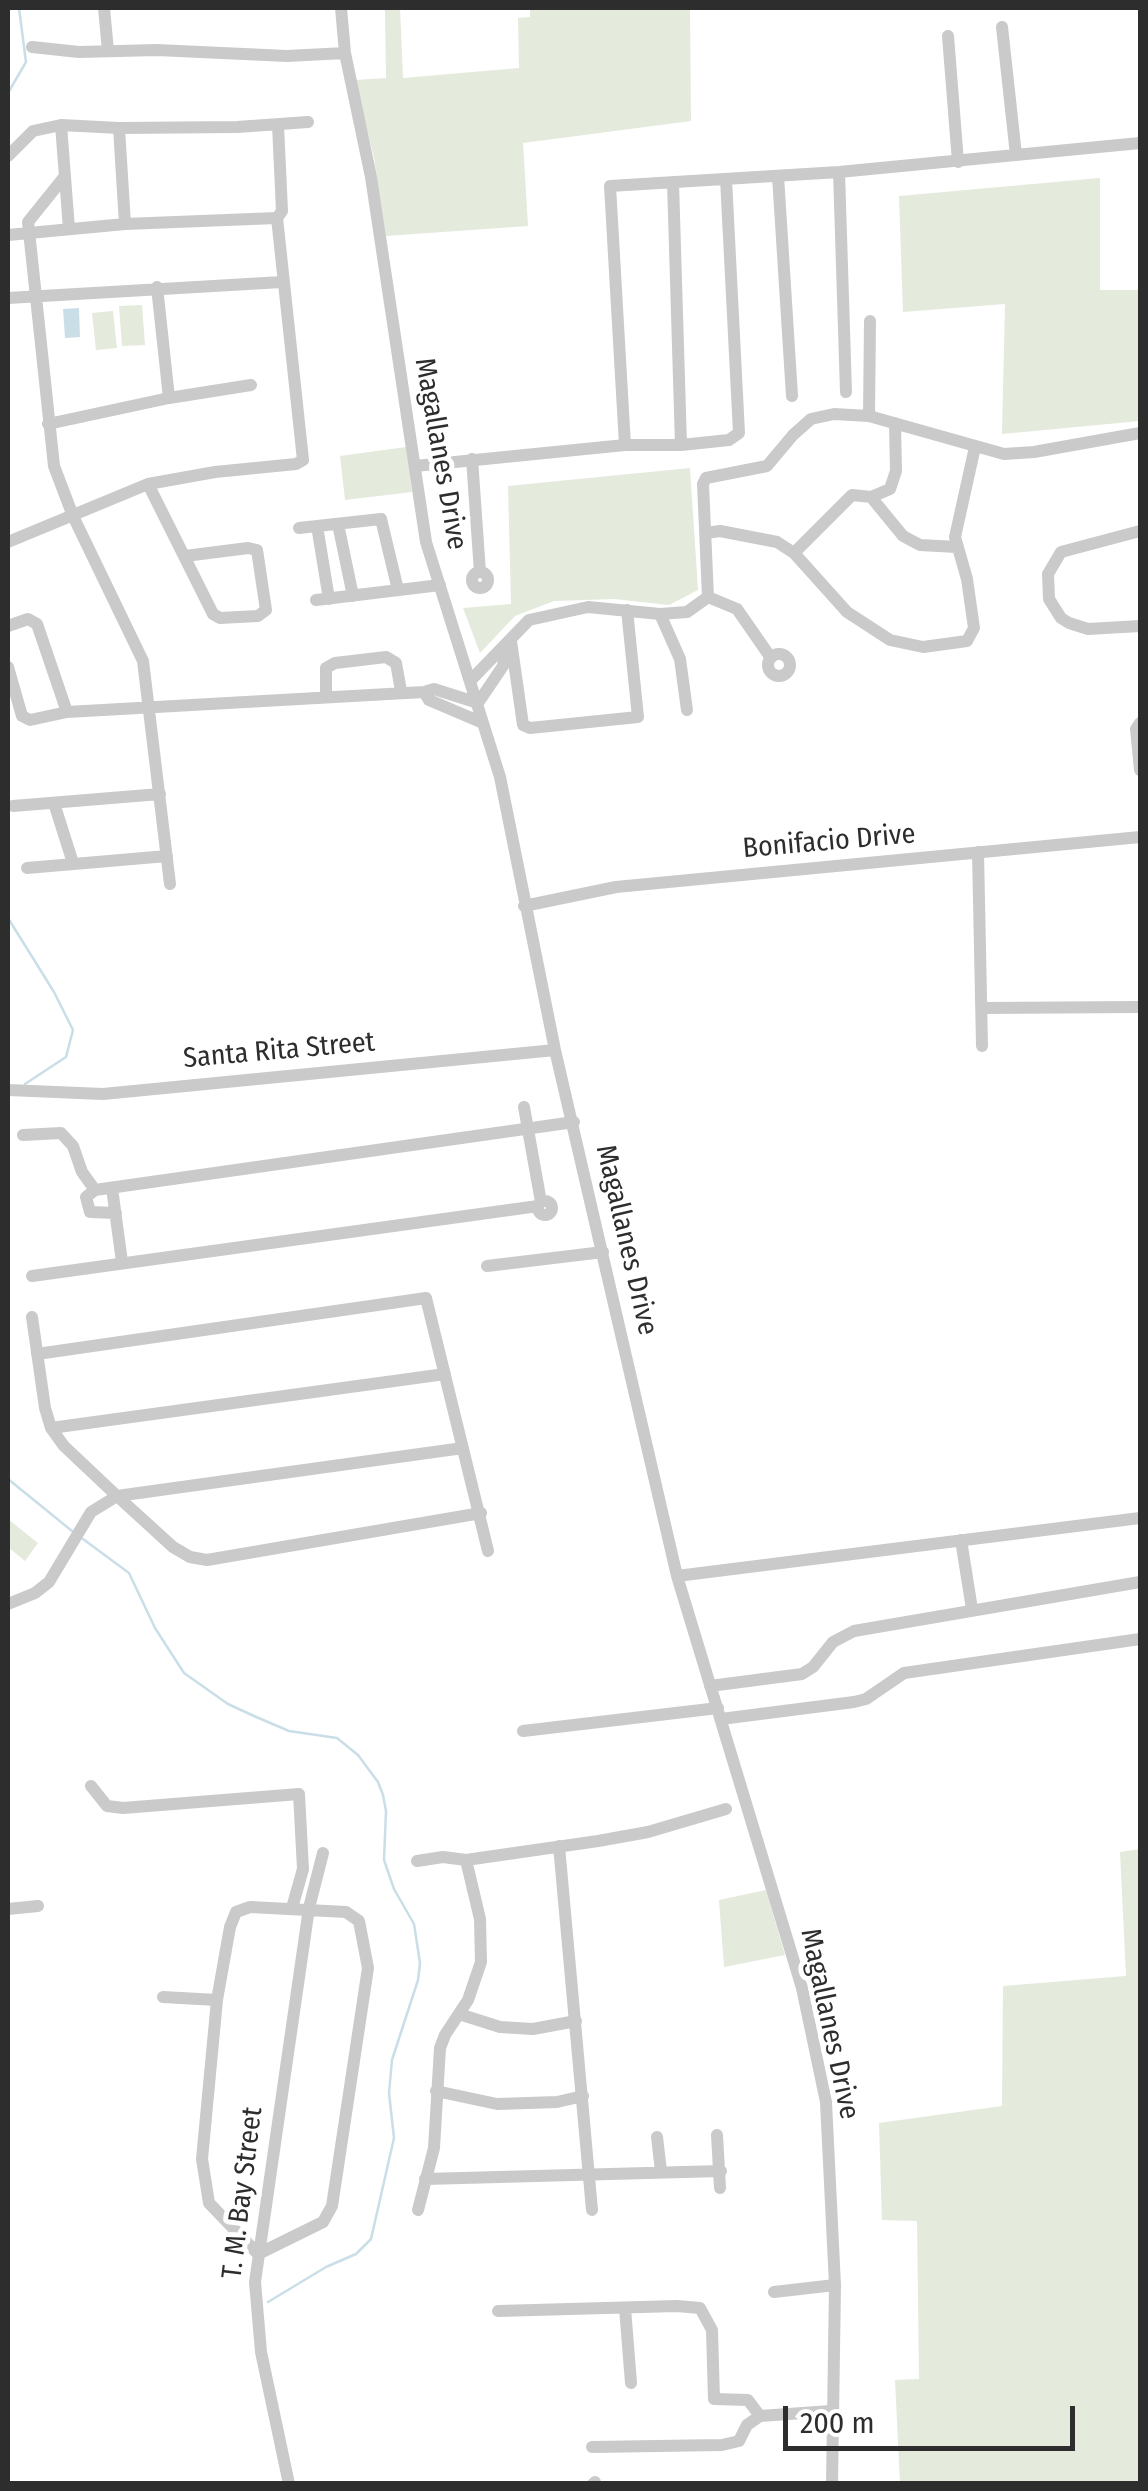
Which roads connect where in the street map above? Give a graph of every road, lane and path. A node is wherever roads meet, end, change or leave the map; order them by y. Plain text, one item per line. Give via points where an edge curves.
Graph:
1 (104, 8) edge
2 (341, 8) edge
3 (1002, 26) dead end
4 (948, 36) dead end
5 (32, 47) dead end
6 (108, 51) junction
7 (345, 53) junction
8 (308, 122) dead end
9 (60, 125) junction
10 (278, 125) junction
11 (119, 128) junction
12 (1140, 143) edge
13 (1016, 155) junction
14 (8, 156) edge
15 (958, 162) junction
16 (840, 172) junction
17 (65, 176) junction
18 (778, 176) junction
19 (726, 179) junction
20 (673, 182) junction
21 (277, 218) junction
22 (125, 224) junction
23 (69, 229) junction
24 (29, 233) junction
25 (8, 235) edge
26 (282, 282) junction
27 (157, 287) junction
28 (38, 295) junction
29 (8, 298) edge
30 (870, 321) dead end
31 (251, 385) dead end
32 (846, 392) dead end
33 (792, 396) dead end
34 (168, 398) junction
35 (870, 416) junction
36 (895, 423) junction
37 (48, 424) junction
38 (1140, 433) edge
39 (625, 444) junction
40 (681, 445) junction
41 (974, 447) junction
42 (472, 459) junction
43 (415, 466) junction
44 (148, 484) junction
45 (872, 497) junction
46 (73, 516) junction
47 (338, 524) junction
48 (317, 526) junction
49 (300, 528) dead end
50 (1140, 531) edge
51 (706, 533) junction
52 (8, 542) edge
53 (957, 547) junction
54 (794, 552) junction
55 (186, 556) junction
56 (480, 572) dead end
57 (440, 585) junction
58 (398, 590) junction
59 (353, 596) junction
60 (708, 597) junction
61 (627, 610) junction
62 (660, 614) junction
63 (8, 626) edge
64 (1140, 626) edge
65 (508, 643) junction
66 (771, 658) dead end
67 (8, 668) edge
68 (470, 680) junction
69 (401, 692) junction
70 (424, 692) junction
71 (326, 697) junction
72 (478, 703) junction
73 (150, 706) junction
74 (688, 710) dead end
75 (66, 712) junction
76 (483, 722) junction
77 (1140, 723) edge
78 (1140, 770) edge
79 (160, 794) junction
80 (54, 803) junction
81 (14, 806) dead end
82 (1140, 837) edge
83 (978, 852) junction
84 (167, 856) junction
85 (73, 863) junction
86 (26, 868) dead end
87 (170, 884) dead end
88 (524, 906) junction
89 (1138, 1007) edge
90 (982, 1008) junction
91 (982, 1046) dead end
92 (555, 1050) junction
93 (8, 1090) edge
94 (524, 1107) dead end
95 (574, 1122) junction
96 (528, 1130) junction
97 (24, 1136) dead end
98 (112, 1188) junction
99 (95, 1190) junction
100 (116, 1213) junction
101 (602, 1252) junction
102 (122, 1262) junction
103 (486, 1266) dead end
104 (32, 1276) dead end
105 (32, 1317) dead end
106 (37, 1354) junction
107 (445, 1374) junction
108 (52, 1428) junction
109 (463, 1448) junction
110 (117, 1496) junction
111 (480, 1513) junction
112 (1140, 1518) edge
113 (961, 1540) junction
114 (488, 1551) dead end
115 (678, 1576) junction
116 (1140, 1582) edge
117 (8, 1604) edge
118 (972, 1609) junction
119 (1140, 1639) edge
120 (710, 1686) junction
121 (719, 1714) junction
122 (522, 1731) dead end
123 (91, 1786) dead end
124 (736, 1806) junction
125 (559, 1846) junction
126 (323, 1854) dead end
127 (466, 1860) junction
128 (417, 1861) dead end
129 (38, 1906) dead end
130 (8, 1908) edge
131 (292, 1908) junction
132 (308, 1908) junction
133 (163, 1997) dead end
134 (217, 2000) junction
135 (460, 2014) junction
136 (576, 2021) junction
137 (436, 2091) junction
138 (584, 2096) junction
139 (717, 2135) dead end
140 (657, 2137) dead end
141 (720, 2171) junction
142 (661, 2172) junction
143 (591, 2174) junction
144 (425, 2179) junction
145 (720, 2188) dead end
146 (418, 2210) dead end
147 (592, 2210) dead end
148 (258, 2254) junction
149 (835, 2285) junction
150 (774, 2292) dead end
151 (625, 2308) junction
152 (498, 2312) dead end
153 (630, 2383) dead end
154 (831, 2411) junction
155 (760, 2416) junction
156 (592, 2447) dead end
157 (288, 2484) edge
158 (832, 2484) edge

1 - 6 street
2 - 7 street, Magallanes Drive
3 - 13 street
4 - 15 street
5 - 6 street
6 - 7 street
7 - 43 street, Magallanes Drive
8 - 10 street
9 - 11 street
9 - 14 street via 33,132
9 - 17 street
10 - 11 street
10 - 21 street
11 - 22 street
12 - 13 street
13 - 15 street
15 - 16 street
16 - 18 street
16 - 32 street
17 - 23 street
17 - 24 street via 30,218
18 - 19 street
18 - 33 street
19 - 20 street
19 - 40 street via 740,433
20 - 39 street via 610,186
20 - 40 street
21 - 22 street
21 - 26 street
22 - 23 street
23 - 24 street
24 - 25 street
24 - 28 street
26 - 27 street
26 - 44 street via 303,460
27 - 28 street
27 - 34 street
28 - 29 street
28 - 37 street
30 - 35 street
31 - 34 street
34 - 37 street
35 - 36 street
35 - 51 street via 812,419 767,466 706,478
36 - 41 street
36 - 45 street via 895,480 890,490
37 - 46 street via 54,466
38 - 41 street via 1024,454
39 - 40 street
39 - 42 street
41 - 53 street
42 - 43 street
42 - 56 street
43 - 57 street, Magallanes Drive
44 - 46 street
44 - 55 street
45 - 53 street via 903,536
45 - 54 street via 852,495
46 - 52 street
46 - 73 street via 135,640
47 - 48 street
47 - 58 street via 381,518
47 - 59 street
48 - 49 street
48 - 59 street via 322,600
50 - 64 street via 1061,552 1048,574 1049,599 1061,618 1088,629
51 - 54 street via 777,542
51 - 60 street
53 - 54 street via 974,634 964,642 923,647 866,627
55 - 55 street via 213,614 258,616 266,610 258,550
57 - 58 street
57 - 68 street, Magallanes Drive
58 - 59 street
60 - 62 street via 688,612
60 - 66 street via 737,609
61 - 62 street
61 - 65 street via 558,611 529,620
61 - 65 street via 638,717 522,725
62 - 74 street via 680,659
63 - 75 street via 28,619 37,624
65 - 68 street
65 - 72 street via 503,666
67 - 75 street via 22,716
68 - 72 street, Magallanes Drive
69 - 70 street
69 - 71 street
69 - 71 street via 396,663 386,657 334,662 326,668
70 - 72 street via 434,688
70 - 76 street
71 - 73 street
72 - 76 street, Magallanes Drive
73 - 75 street
73 - 79 street
76 - 88 street, Magallanes Drive
77 - 78 street
79 - 80 street
79 - 84 street
80 - 81 street
80 - 85 street
82 - 83 street, Bonifacio Drive
83 - 88 street, Bonifacio Drive via 616,886
83 - 90 street
84 - 85 street
84 - 87 street
85 - 86 street
88 - 92 street, Magallanes Drive
89 - 90 street
90 - 91 street
92 - 93 street, Santa Rita Street via 103,1094
92 - 95 street, Magallanes Drive
94 - 96 street
95 - 96 street
95 - 101 street, Magallanes Drive
96 - 98 street
96 - 102 street via 540,1204
97 - 99 street via 61,1133
98 - 99 street
98 - 100 street
99 - 100 street via 86,1197 90,1212
100 - 102 street
101 - 103 street
101 - 115 street, Magallanes Drive
102 - 104 street
105 - 106 street
106 - 107 street via 426,1298
106 - 108 street
107 - 108 street
107 - 109 street
108 - 110 street
109 - 110 street
109 - 111 street
110 - 111 street via 173,1546 207,1560
110 - 117 street via 91,1512 48,1582
111 - 114 street
112 - 113 street
113 - 115 street
113 - 118 street
115 - 120 street, Magallanes Drive
116 - 118 street
118 - 120 street via 854,1631 802,1674
119 - 121 street via 904,1673 854,1702
120 - 121 street, Magallanes Drive
121 - 122 street
121 - 124 street, Magallanes Drive
123 - 131 street via 108,1806 123,1808 299,1794 303,1870
124 - 125 street via 648,1832
124 - 149 street, Magallanes Drive via 802,1988 826,2102
125 - 127 street
125 - 136 street
126 - 132 street, T. M. Bay Street
127 - 128 street
127 - 135 street via 480,1920 481,1962
129 - 130 street
131 - 132 street
131 - 134 street via 236,1912
132 - 148 street, T. M. Bay Street
132 - 148 street via 346,1912 359,1921 368,1968 332,2206 323,2222
133 - 134 street
134 - 148 street via 204,2183 209,2203
135 - 136 street via 533,2029
135 - 137 street via 440,2048
136 - 138 street
137 - 138 street via 497,2104
137 - 144 street via 434,2148
138 - 143 street
139 - 141 street
140 - 142 street
141 - 142 street
141 - 145 street
142 - 143 street
143 - 144 street
143 - 147 street
144 - 146 street
148 - 157 street, T. M. Bay Street via 260,2352
149 - 150 street
149 - 154 street, Magallanes Drive
151 - 152 street
151 - 153 street
151 - 155 street via 700,2308 712,2330 714,2398 748,2400
154 - 155 street
154 - 158 street, Magallanes Drive
155 - 156 street via 739,2441

